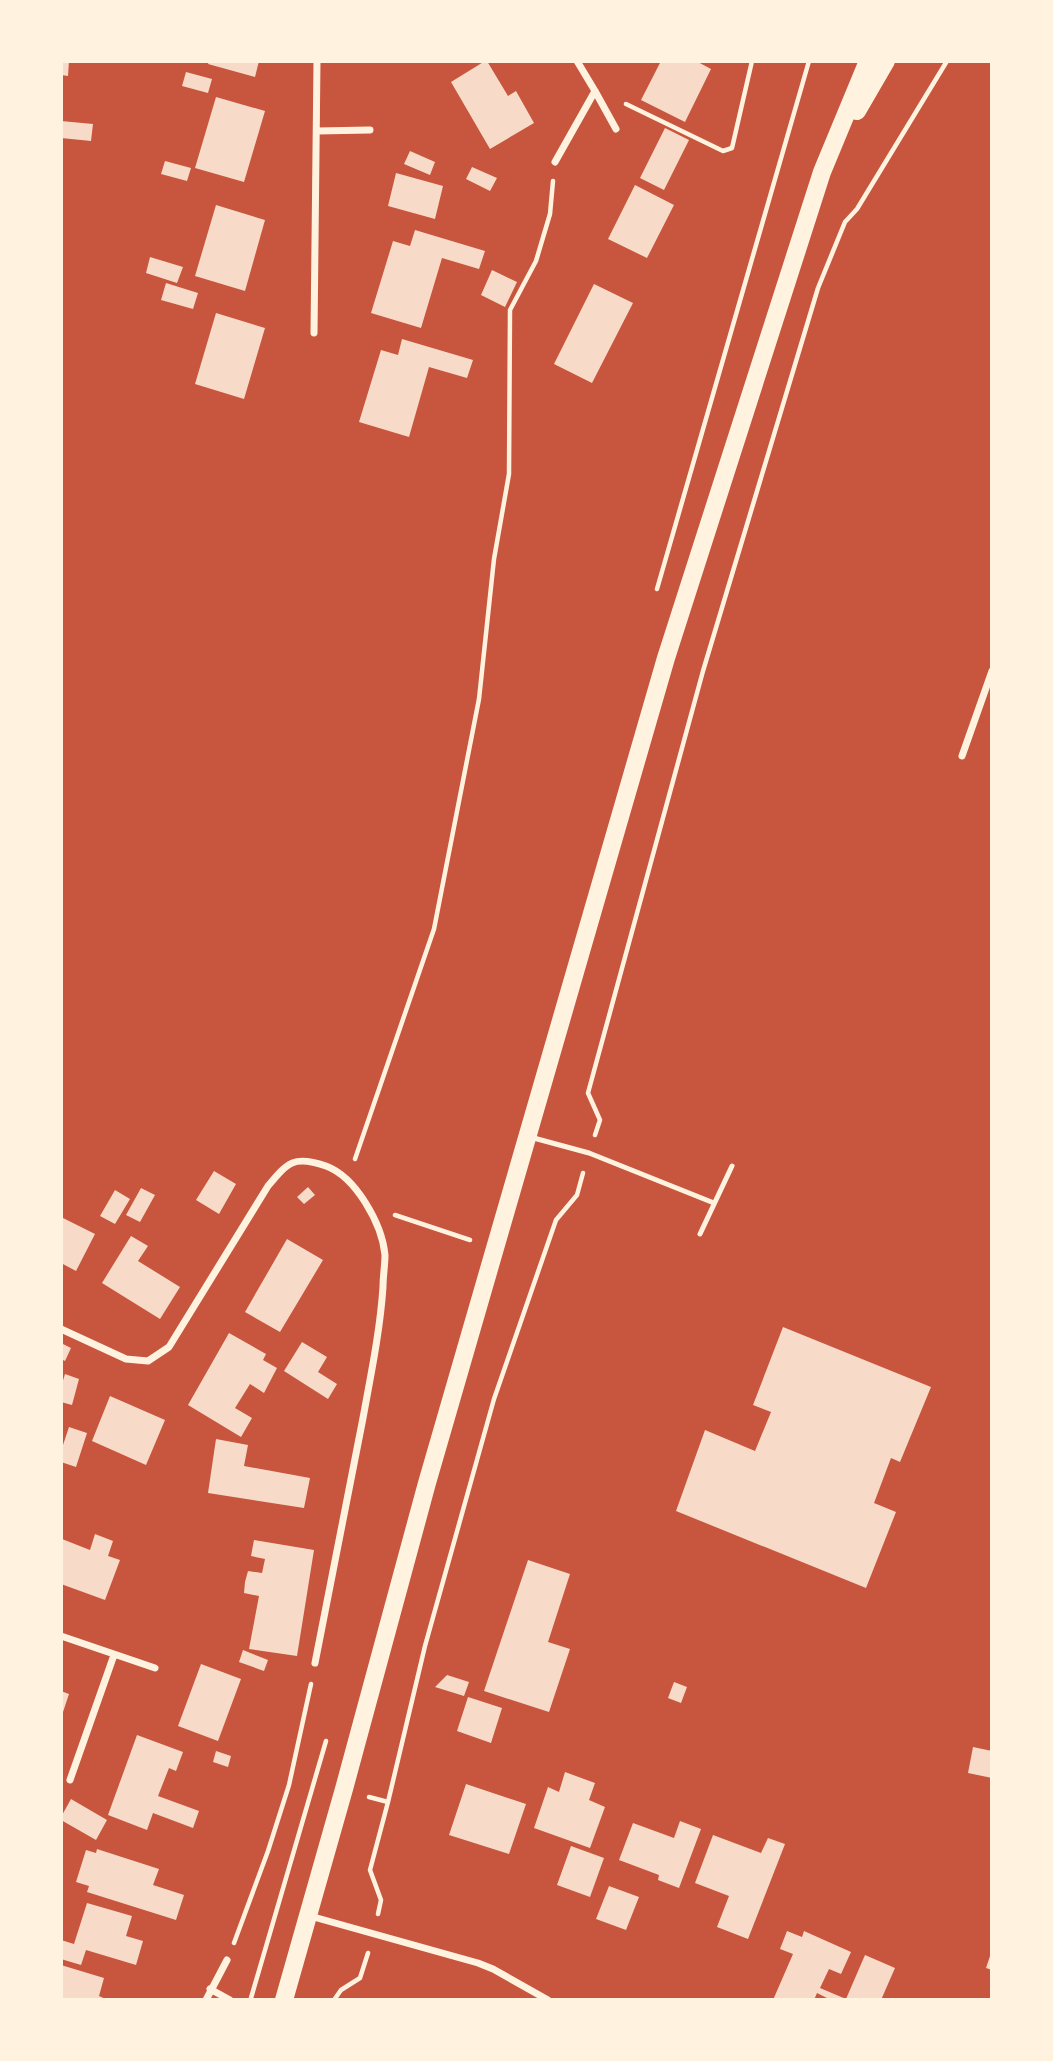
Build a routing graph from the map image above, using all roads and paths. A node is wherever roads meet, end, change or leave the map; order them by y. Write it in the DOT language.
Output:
graph roads {
  1 [pos="317,61"];
  2 [pos="577,61"];
  3 [pos="752,61"];
  4 [pos="868,61"];
  5 [pos="886,61"];
  6 [pos="947,61"];
  7 [pos="595,91"];
  8 [pos="616,128"];
  9 [pos="370,130"];
  10 [pos="317,131"];
  11 [pos="555,162"];
  12 [pos="822,172"];
  13 [pos="314,333"];
  14 [pos="992,671"];
  15 [pos="962,756"];
  16 [pos="527,1136"];
  17 [pos="589,1153"];
  18 [pos="732,1166"];
  19 [pos="348,1180"];
  20 [pos="714,1203"];
  21 [pos="368,1206"];
  22 [pos="700,1234"];
  23 [pos="470,1240"];
  24 [pos="61,1329"];
  25 [pos="61,1636"];
  26 [pos="114,1655"];
  27 [pos="315,1663"];
  28 [pos="155,1668"];
  29 [pos="70,1780"];
  30 [pos="309,1916"];
  31 [pos="374,1933"];
  32 [pos="227,1960"];
  33 [pos="210,1989"];
  34 [pos="206,2000"];
  35 [pos="230,2000"];
  36 [pos="284,2000"];
  37 [pos="334,2000"];
  38 [pos="548,2000"];
  1 -- 10 [label="street"];
  2 -- 7 [label="street"];
  3 -- 7 [label="path"];
  4 -- 12 [label="main road"];
  5 -- 12 [label="main road"];
  6 -- 17 [label="path"];
  7 -- 8 [label="street"];
  7 -- 11 [label="street"];
  9 -- 10 [label="street"];
  10 -- 13 [label="street"];
  11 -- 19 [label="path"];
  12 -- 16 [label="main road"];
  14 -- 15 [label="street"];
  16 -- 17 [label="lane"];
  16 -- 30 [label="main road"];
  17 -- 20 [label="lane"];
  17 -- 31 [label="path"];
  18 -- 20 [label="lane"];
  19 -- 21 [label="street"];
  19 -- 24 [label="street"];
  20 -- 22 [label="lane"];
  21 -- 23 [label="path"];
  21 -- 27 [label="street"];
  25 -- 26 [label="street"];
  26 -- 28 [label="street"];
  26 -- 29 [label="street"];
  27 -- 32 [label="path"];
  30 -- 31 [label="street"];
  30 -- 36 [label="main road"];
  31 -- 37 [label="path"];
  31 -- 38 [label="street"];
  32 -- 33 [label="street"];
  33 -- 34 [label="street"];
  33 -- 35 [label="street"];
}
